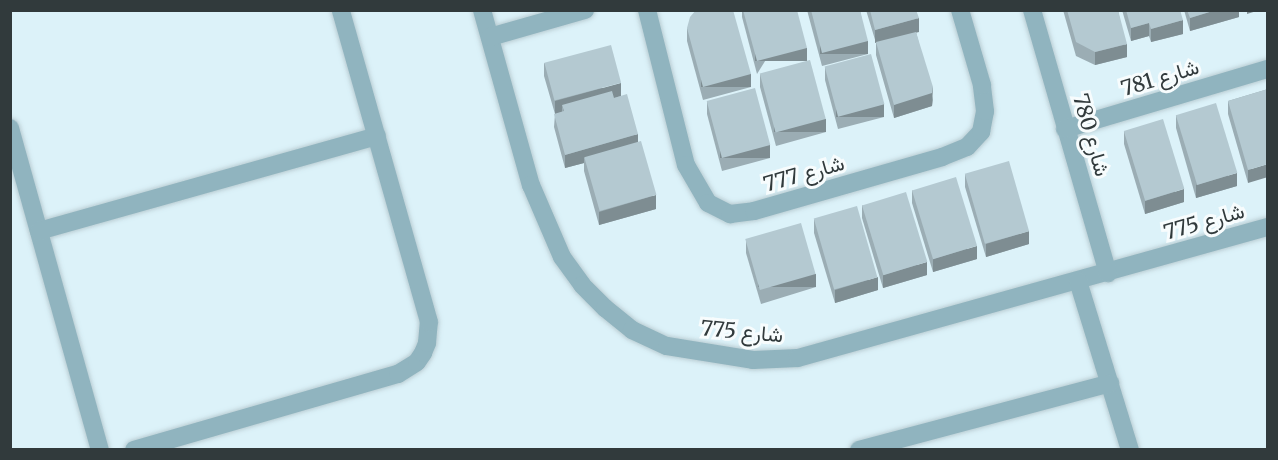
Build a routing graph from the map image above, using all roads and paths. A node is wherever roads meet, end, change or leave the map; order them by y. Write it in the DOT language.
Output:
graph roads {
  1 [pos="341,10"];
  2 [pos="482,10"];
  3 [pos="585,10"];
  4 [pos="647,10"];
  5 [pos="960,10"];
  6 [pos="1032,10"];
  7 [pos="490,37"];
  8 [pos="1268,69"];
  9 [pos="10,128"];
  10 [pos="1065,129"];
  11 [pos="377,136"];
  12 [pos="1268,227"];
  13 [pos="39,231"];
  14 [pos="1108,273"];
  15 [pos="1078,281"];
  16 [pos="1110,384"];
  17 [pos="99,450"];
  18 [pos="134,450"];
  19 [pos="860,450"];
  20 [pos="1130,450"];
  1 -- 11 [label="street"];
  2 -- 7 [label="street, شارع 775"];
  3 -- 7 [label="street"];
  4 -- 5 [label="street, شارع 777"];
  6 -- 10 [label="street, شارع 780"];
  7 -- 15 [label="street, شارع 775"];
  8 -- 10 [label="street, شارع 781"];
  9 -- 13 [label="street"];
  10 -- 14 [label="street, شارع 780"];
  11 -- 13 [label="street"];
  11 -- 18 [label="street"];
  12 -- 14 [label="street, شارع 775"];
  13 -- 17 [label="street"];
  14 -- 15 [label="street, شارع 775"];
  15 -- 16 [label="street"];
  16 -- 19 [label="street"];
  16 -- 20 [label="street"];
}
